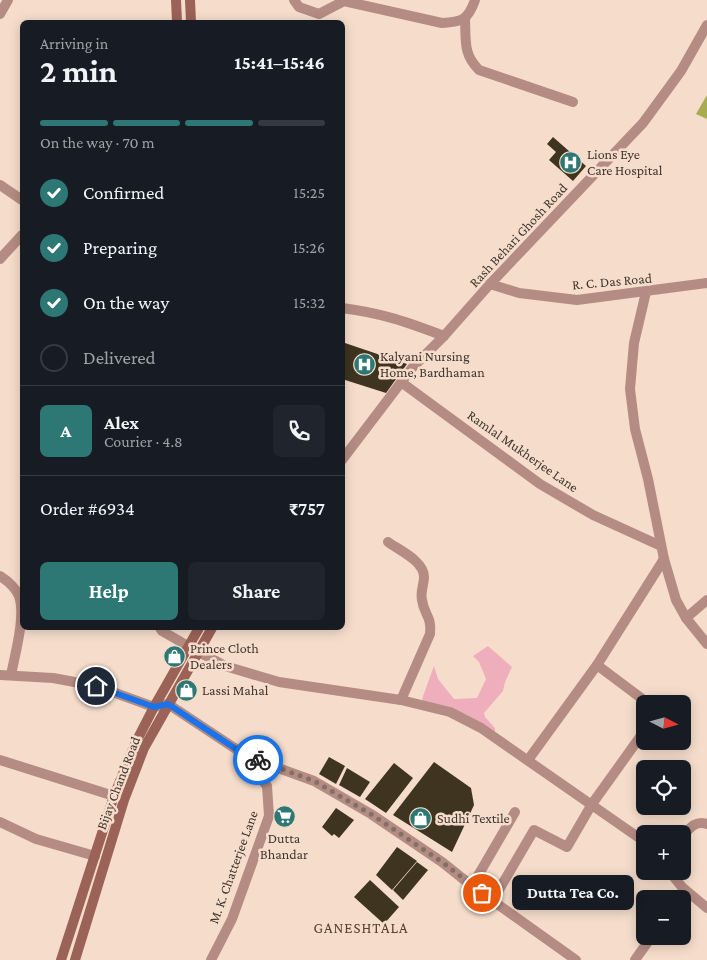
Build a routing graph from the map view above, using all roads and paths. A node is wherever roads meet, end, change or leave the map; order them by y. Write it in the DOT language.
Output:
graph roads {
  1 [pos="8,0"];
  2 [pos="176,0"];
  3 [pos="190,0"];
  4 [pos="294,0"];
  5 [pos="475,0"];
  6 [pos="0,14"];
  7 [pos="465,19"];
  8 [pos="177,20"];
  9 [pos="191,20"];
  10 [pos="707,25"];
  11 [pos="573,102"];
  12 [pos="0,185"];
  13 [pos="20,199"];
  14 [pos="20,237"];
  15 [pos="0,258"];
  16 [pos="707,283"];
  17 [pos="490,284"];
  18 [pos="646,292"];
  19 [pos="345,308"];
  20 [pos="444,336"];
  21 [pos="401,382"];
  22 [pos="345,456"];
  23 [pos="388,542"];
  24 [pos="662,546"];
  25 [pos="664,559"];
  26 [pos="0,576"];
  27 [pos="707,600"];
  28 [pos="20,606"];
  29 [pos="686,618"];
  30 [pos="20,621"];
  31 [pos="161,630"];
  32 [pos="198,630"];
  33 [pos="211,630"];
  34 [pos="707,644"];
  35 [pos="188,646"];
  36 [pos="199,652"];
  37 [pos="597,666"];
  38 [pos="0,675"];
  39 [pos="11,675"];
  40 [pos="637,695"];
  41 [pos="401,700"];
  42 [pos="168,704"];
  43 [pos="154,707"];
  44 [pos="636,743"];
  45 [pos="248,757"];
  46 [pos="0,760"];
  47 [pos="528,760"];
  48 [pos="114,796"];
  49 [pos="592,804"];
  50 [pos="514,812"];
  51 [pos="0,822"];
  52 [pos="707,824"];
  53 [pos="691,826"];
  54 [pos="636,836"];
  55 [pos="95,856"];
  56 [pos="676,880"];
  57 [pos="472,886"];
  58 [pos="493,900"];
  59 [pos="707,908"];
  60 [pos="645,945"];
  61 [pos="62,960"];
  62 [pos="75,960"];
  63 [pos="211,960"];
  64 [pos="576,960"];
  65 [pos="634,960"];
  1 -- 6 [label="street"];
  2 -- 8 [label="main road"];
  3 -- 9 [label="main road"];
  4 -- 7 [label="street"];
  5 -- 7 [label="street"];
  7 -- 11 [label="street"];
  10 -- 17 [label="street, Rash Behari Ghosh Road"];
  12 -- 13 [label="street"];
  14 -- 15 [label="street"];
  16 -- 18 [label="street, R. C. Das Road"];
  17 -- 18 [label="street, R. C. Das Road"];
  17 -- 20 [label="street, Rash Behari Ghosh Road"];
  18 -- 24 [label="street"];
  19 -- 20 [label="street"];
  20 -- 21 [label="street, Rash Behari Ghosh Road"];
  21 -- 22 [label="street, Rash Behari Ghosh Road"];
  21 -- 24 [label="street, Ramlal Mukherjee Lane"];
  23 -- 41 [label="street"];
  24 -- 25 [label="street"];
  25 -- 29 [label="street"];
  25 -- 37 [label="street"];
  26 -- 28 [label="street"];
  27 -- 29 [label="street"];
  29 -- 34 [label="street"];
  30 -- 39 [label="street"];
  31 -- 35 [label="street"];
  32 -- 35 [label="main road, Bijay Chand Road"];
  33 -- 36 [label="main road, Bijay Chand Road"];
  35 -- 43 [label="main road, Bijay Chand Road"];
  36 -- 41 [label="street"];
  36 -- 42 [label="main road, Bijay Chand Road"];
  37 -- 40 [label="street"];
  37 -- 47 [label="street"];
  38 -- 39 [label="street"];
  39 -- 43 [label="street"];
  41 -- 47 [label="street"];
  42 -- 43 [label="street"];
  42 -- 45 [label="street"];
  42 -- 62 [label="main road, Bijay Chand Road"];
  43 -- 48 [label="main road, Bijay Chand Road"];
  44 -- 49 [label="street"];
  45 -- 57 [label="street"];
  45 -- 63 [label="street, M. K. Chatterjee Lane"];
  46 -- 48 [label="street"];
  47 -- 49 [label="street"];
  48 -- 55 [label="main road, Bijay Chand Road"];
  49 -- 54 [label="street"];
  49 -- 58 [label="street"];
  50 -- 57 [label="street"];
  51 -- 55 [label="street"];
  52 -- 53 [label="street"];
  55 -- 61 [label="main road, Bijay Chand Road"];
  56 -- 59 [label="street"];
  57 -- 58 [label="street"];
  58 -- 64 [label="street"];
  60 -- 65 [label="street"];
}
